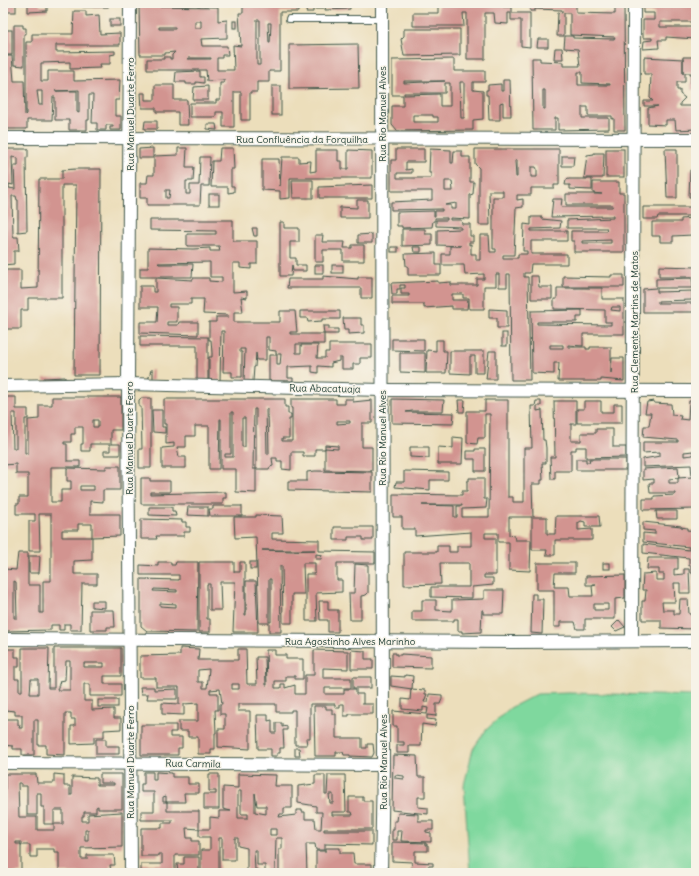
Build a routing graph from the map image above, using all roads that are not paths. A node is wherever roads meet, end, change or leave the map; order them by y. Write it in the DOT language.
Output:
graph roads {
  1 [pos="130,3"];
  2 [pos="382,3"];
  3 [pos="634,3"];
  4 [pos="289,19"];
  5 [pos="382,19"];
  6 [pos="3,138"];
  7 [pos="130,138"];
  8 [pos="383,139"];
  9 [pos="696,139"];
  10 [pos="634,140"];
  11 [pos="128,384"];
  12 [pos="3,386"];
  13 [pos="382,390"];
  14 [pos="634,391"];
  15 [pos="696,391"];
  16 [pos="3,640"];
  17 [pos="130,640"];
  18 [pos="382,641"];
  19 [pos="632,641"];
  20 [pos="696,641"];
  21 [pos="3,763"];
  22 [pos="131,763"];
  23 [pos="384,765"];
  24 [pos="130,873"];
  25 [pos="381,873"];
  1 -- 7 [label="street, Rua Manuel Duarte Ferro"];
  2 -- 5 [label="street, Rua Rio Manuel Alves"];
  3 -- 10 [label="street, Rua Clemente Martins de Matos"];
  4 -- 5 [label="lane"];
  5 -- 8 [label="street, Rua Rio Manuel Alves"];
  6 -- 7 [label="street, Rua Confluência da Forquilha"];
  7 -- 8 [label="street, Rua Confluência da Forquilha"];
  7 -- 11 [label="street, Rua Manuel Duarte Ferro"];
  8 -- 10 [label="street, Rua Confluência da Forquilha"];
  8 -- 13 [label="street, Rua Rio Manuel Alves"];
  9 -- 10 [label="street, Rua Confluência da Forquilha"];
  10 -- 14 [label="street, Rua Clemente Martins de Matos"];
  11 -- 12 [label="street, Rua Abacatuaja"];
  11 -- 13 [label="street, Rua Abacatuaja"];
  11 -- 17 [label="street, Rua Manuel Duarte Ferro"];
  13 -- 14 [label="street, Rua Abacatuaja"];
  13 -- 18 [label="street, Rua Rio Manuel Alves"];
  14 -- 15 [label="street, Rua Abacatuaja"];
  14 -- 19 [label="street, Rua Clemente Martins de Matos"];
  16 -- 17 [label="street, Rua Agostinho Alves Marinho"];
  17 -- 18 [label="street, Rua Agostinho Alves Marinho"];
  17 -- 22 [label="street, Rua Manuel Duarte Ferro"];
  18 -- 19 [label="street, Rua Agostinho Alves Marinho"];
  18 -- 23 [label="street, Rua Rio Manuel Alves"];
  19 -- 20 [label="street, Rua Agostinho Alves Marinho"];
  21 -- 22 [label="street, Rua Carmila"];
  22 -- 23 [label="street, Rua Carmila"];
  22 -- 24 [label="street, Rua Manuel Duarte Ferro"];
  23 -- 25 [label="street, Rua Rio Manuel Alves"];
}
